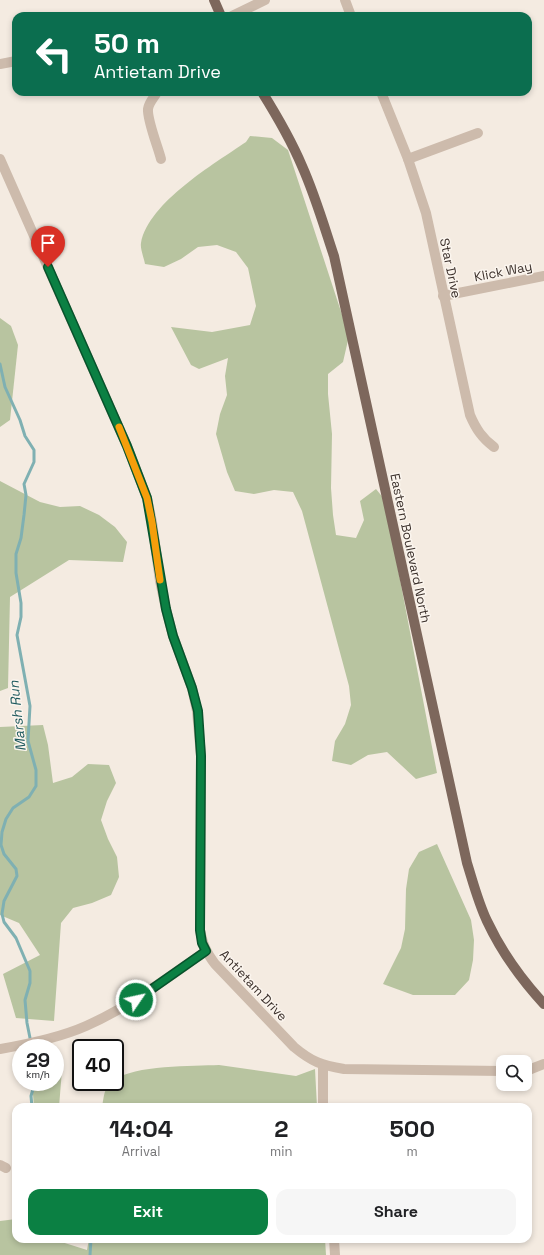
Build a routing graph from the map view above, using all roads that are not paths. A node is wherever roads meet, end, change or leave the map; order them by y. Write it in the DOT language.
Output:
graph roads {
  1 [pos="214,0"];
  2 [pos="265,0"];
  3 [pos="345,0"];
  4 [pos="219,12"];
  5 [pos="240,12"];
  6 [pos="350,12"];
  7 [pos="12,62"];
  8 [pos="0,64"];
  9 [pos="154,96"];
  10 [pos="265,96"];
  11 [pos="384,96"];
  12 [pos="478,133"];
  13 [pos="161,158"];
  14 [pos="0,159"];
  15 [pos="408,159"];
  16 [pos="544,276"];
  17 [pos="443,296"];
  18 [pos="494,447"];
  19 [pos="206,951"];
  20 [pos="544,1004"];
  21 [pos="0,1049"];
  22 [pos="544,1064"];
  23 [pos="324,1066"];
  24 [pos="532,1069"];
  25 [pos="496,1071"];
  26 [pos="323,1103"];
  27 [pos="334,1243"];
  28 [pos="335,1255"];
  1 -- 4 [label="main road"];
  2 -- 5 [label="street"];
  3 -- 6 [label="street"];
  7 -- 8 [label="street"];
  9 -- 13 [label="street"];
  10 -- 20 [label="main road, Eastern Boulevard North"];
  11 -- 15 [label="street, Star Drive"];
  12 -- 15 [label="street"];
  14 -- 19 [label="street, Antietam Drive"];
  15 -- 17 [label="street, Star Drive"];
  16 -- 17 [label="street, Klick Way"];
  17 -- 18 [label="street, Star Drive"];
  19 -- 21 [label="street"];
  19 -- 23 [label="street, Antietam Drive"];
  22 -- 24 [label="street"];
  23 -- 25 [label="street, Antietam Drive"];
  23 -- 26 [label="street"];
  27 -- 28 [label="street"];
}
